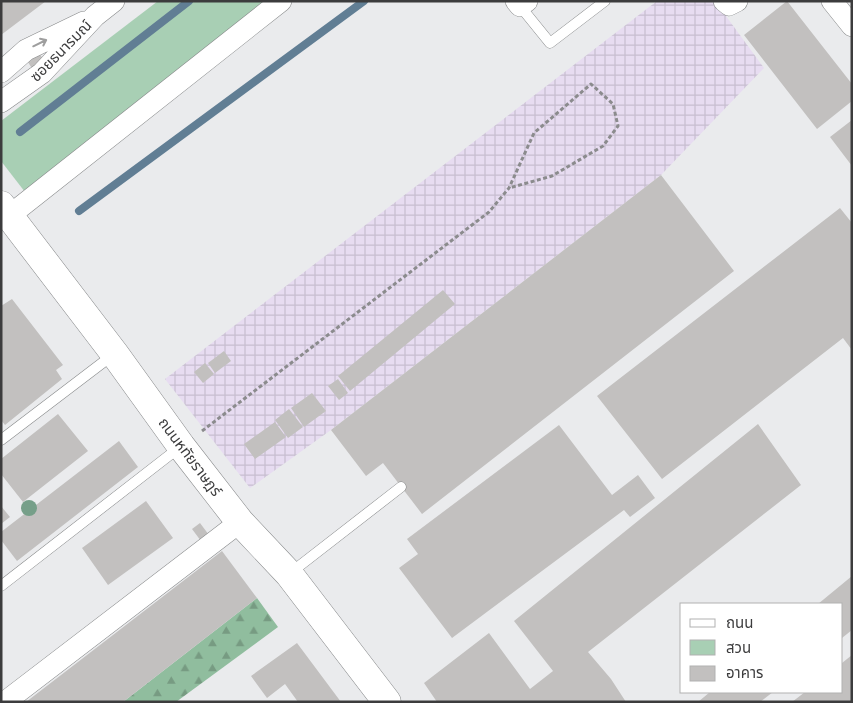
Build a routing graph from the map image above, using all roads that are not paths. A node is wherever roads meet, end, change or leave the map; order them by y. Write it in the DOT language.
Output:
graph roads {
  1 [pos="281,1"];
  2 [pos="605,1"];
  3 [pos="724,1"];
  4 [pos="738,1"];
  5 [pos="832,1"];
  6 [pos="521,3"];
  7 [pos="103,7"];
  8 [pos="852,26"];
  9 [pos="1,72"];
  10 [pos="1,102"];
  11 [pos="5,211"];
  12 [pos="114,354"];
  13 [pos="1,440"];
  14 [pos="181,446"];
  15 [pos="401,487"];
  16 [pos="240,522"];
  17 [pos="289,574"];
  18 [pos="1,586"];
  19 [pos="382,700"];
  20 [pos="5,702"];
  1 -- 11 [label="street"];
  2 -- 6 [label="lane"];
  3 -- 4 [label="street"];
  5 -- 8 [label="street"];
  9 -- 7 [label="street, ซอยธนารมณ์, one-way"];
  7 -- 10 [label="street, ซอยธนารมณ์"];
  11 -- 12 [label="main road, ถนนหทัยราษฎร์"];
  12 -- 13 [label="lane"];
  12 -- 14 [label="main road, ถนนหทัยราษฎร์"];
  14 -- 16 [label="main road, ถนนหทัยราษฎร์"];
  14 -- 18 [label="lane"];
  15 -- 17 [label="lane"];
  16 -- 17 [label="main road, ถนนหทัยราษฎร์"];
  16 -- 20 [label="street"];
  17 -- 19 [label="main road, ถนนหทัยราษฎร์"];
}
